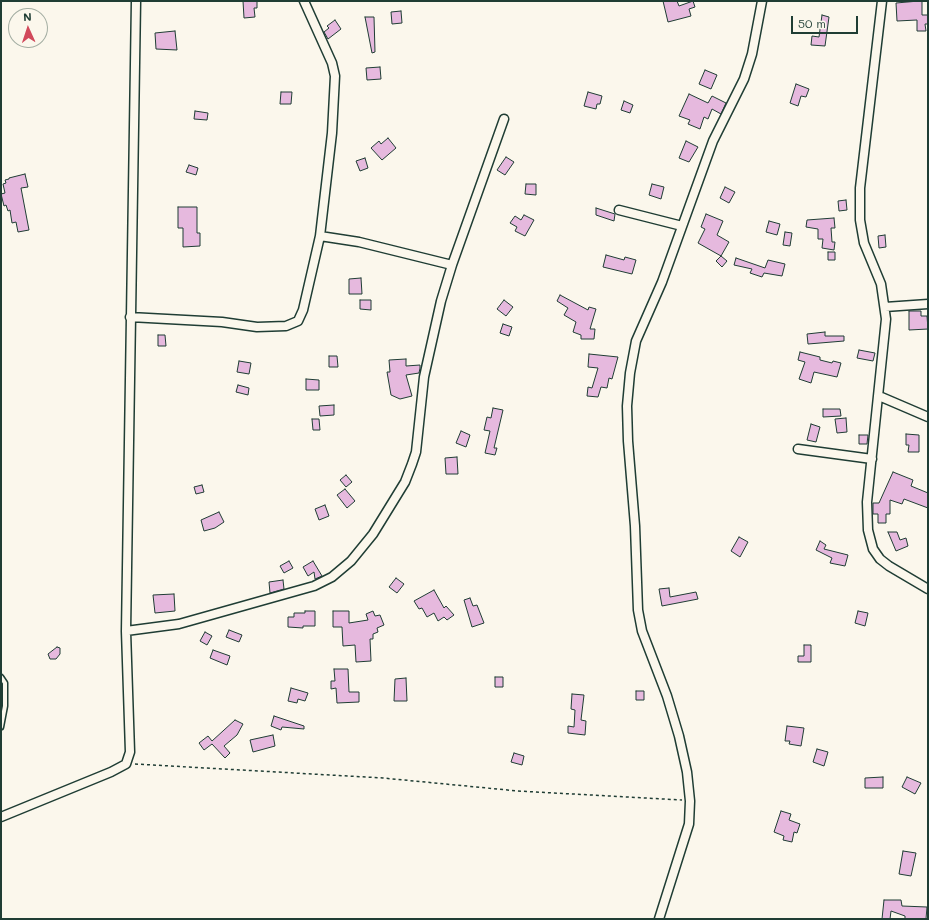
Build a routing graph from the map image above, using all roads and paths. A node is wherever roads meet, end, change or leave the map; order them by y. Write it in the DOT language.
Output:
graph roads {
  1 [pos="136,1"];
  2 [pos="304,1"];
  3 [pos="762,1"];
  4 [pos="882,1"];
  5 [pos="504,119"];
  6 [pos="619,210"];
  7 [pos="682,226"];
  8 [pos="320,236"];
  9 [pos="452,264"];
  10 [pos="928,304"];
  11 [pos="885,307"];
  12 [pos="130,317"];
  13 [pos="879,396"];
  14 [pos="928,417"];
  15 [pos="798,449"];
  16 [pos="872,459"];
  17 [pos="928,589"];
  18 [pos="126,631"];
  19 [pos="1,677"];
  20 [pos="1,727"];
  21 [pos="126,764"];
  22 [pos="690,801"];
  23 [pos="1,817"];
  24 [pos="659,919"];
  1 -- 12 [label="street"];
  2 -- 8 [label="street"];
  3 -- 7 [label="street"];
  4 -- 11 [label="street"];
  5 -- 9 [label="street"];
  6 -- 7 [label="street"];
  7 -- 22 [label="street"];
  8 -- 9 [label="street"];
  8 -- 12 [label="street"];
  9 -- 18 [label="street"];
  10 -- 11 [label="street"];
  11 -- 13 [label="street"];
  12 -- 18 [label="street"];
  13 -- 14 [label="street"];
  13 -- 16 [label="street"];
  15 -- 16 [label="street"];
  16 -- 17 [label="street"];
  18 -- 21 [label="street"];
  19 -- 20 [label="lane"];
  21 -- 22 [label="path"];
  21 -- 23 [label="street"];
  22 -- 24 [label="street"];
}
